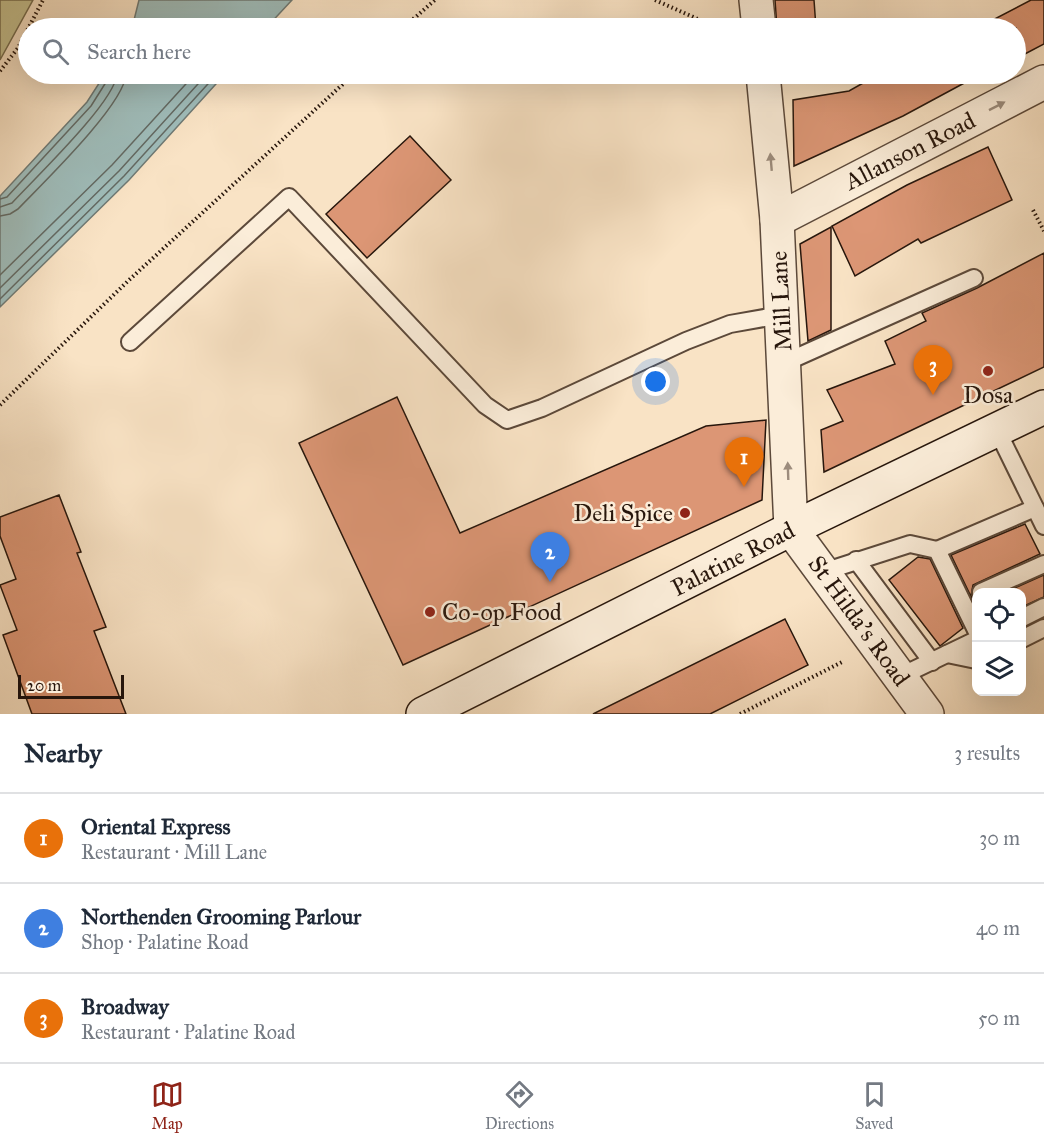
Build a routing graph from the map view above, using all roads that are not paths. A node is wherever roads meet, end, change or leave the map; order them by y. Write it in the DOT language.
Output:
graph roads {
  1 [pos="756,0"];
  2 [pos="758,18"];
  3 [pos="1044,82"];
  4 [pos="764,84"];
  5 [pos="777,220"];
  6 [pos="974,278"];
  7 [pos="782,315"];
  8 [pos="130,342"];
  9 [pos="783,363"];
  10 [pos="1044,407"];
  11 [pos="997,430"];
  12 [pos="1035,508"];
  13 [pos="1044,526"];
  14 [pos="791,529"];
  15 [pos="937,550"];
  16 [pos="856,560"];
  17 [pos="1044,564"];
  18 [pos="823,572"];
  19 [pos="991,588"];
  20 [pos="972,595"];
  21 [pos="1044,607"];
  22 [pos="1026,616"];
  23 [pos="1044,628"];
  24 [pos="1026,637"];
  25 [pos="972,642"];
  26 [pos="939,658"];
  27 [pos="972,660"];
  28 [pos="901,676"];
  29 [pos="423,714"];
  30 [pos="927,714"];
  1 -- 2 [label="street"];
  5 -- 3 [label="street, Allanson Road, one-way"];
  5 -- 4 [label="street, Mill Lane, one-way"];
  5 -- 7 [label="street, Mill Lane"];
  6 -- 9 [label="lane"];
  7 -- 8 [label="lane"];
  7 -- 9 [label="street, Mill Lane"];
  14 -- 9 [label="street, Mill Lane, one-way"];
  10 -- 11 [label="street, Palatine Road"];
  11 -- 12 [label="lane"];
  11 -- 14 [label="street, Palatine Road"];
  12 -- 13 [label="lane"];
  12 -- 15 [label="lane"];
  14 -- 18 [label="street, St Hilda's Road"];
  14 -- 29 [label="street, Palatine Road"];
  15 -- 16 [label="lane"];
  15 -- 20 [label="lane"];
  16 -- 18 [label="lane"];
  16 -- 26 [label="lane"];
  17 -- 19 [label="lane"];
  18 -- 28 [label="street, St Hilda's Road"];
  21 -- 22 [label="lane"];
  23 -- 24 [label="lane"];
  25 -- 26 [label="lane"];
  26 -- 27 [label="lane"];
  26 -- 28 [label="lane"];
  28 -- 30 [label="street, St Hilda's Road"];
}
